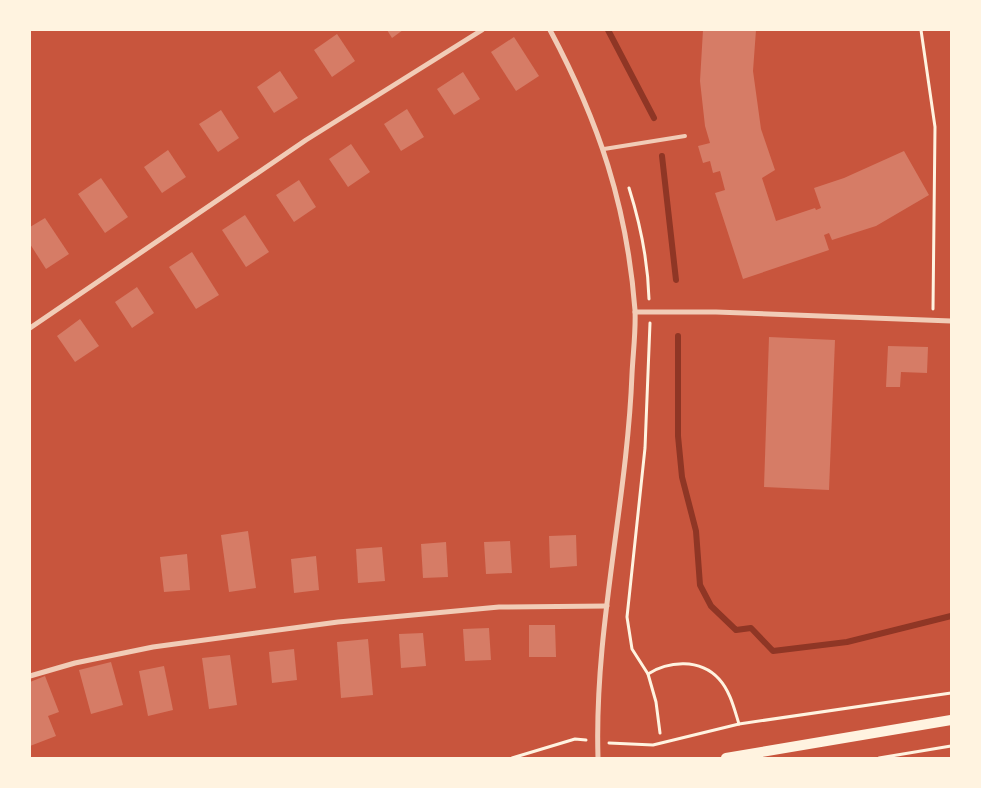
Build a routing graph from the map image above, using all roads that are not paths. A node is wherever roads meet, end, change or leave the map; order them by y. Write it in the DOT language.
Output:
graph roads {
  1 [pos="482,30"];
  2 [pos="550,30"];
  3 [pos="685,136"];
  4 [pos="604,149"];
  5 [pos="635,312"];
  6 [pos="951,321"];
  7 [pos="30,328"];
  8 [pos="607,606"];
  9 [pos="30,676"];
  10 [pos="951,720"];
  11 [pos="598,758"];
  12 [pos="726,758"];
  1 -- 7 [label="street"];
  2 -- 4 [label="street"];
  3 -- 4 [label="lane"];
  4 -- 5 [label="street"];
  5 -- 6 [label="street"];
  5 -- 8 [label="street"];
  8 -- 9 [label="street"];
  8 -- 11 [label="street"];
  10 -- 12 [label="main road"];
}
